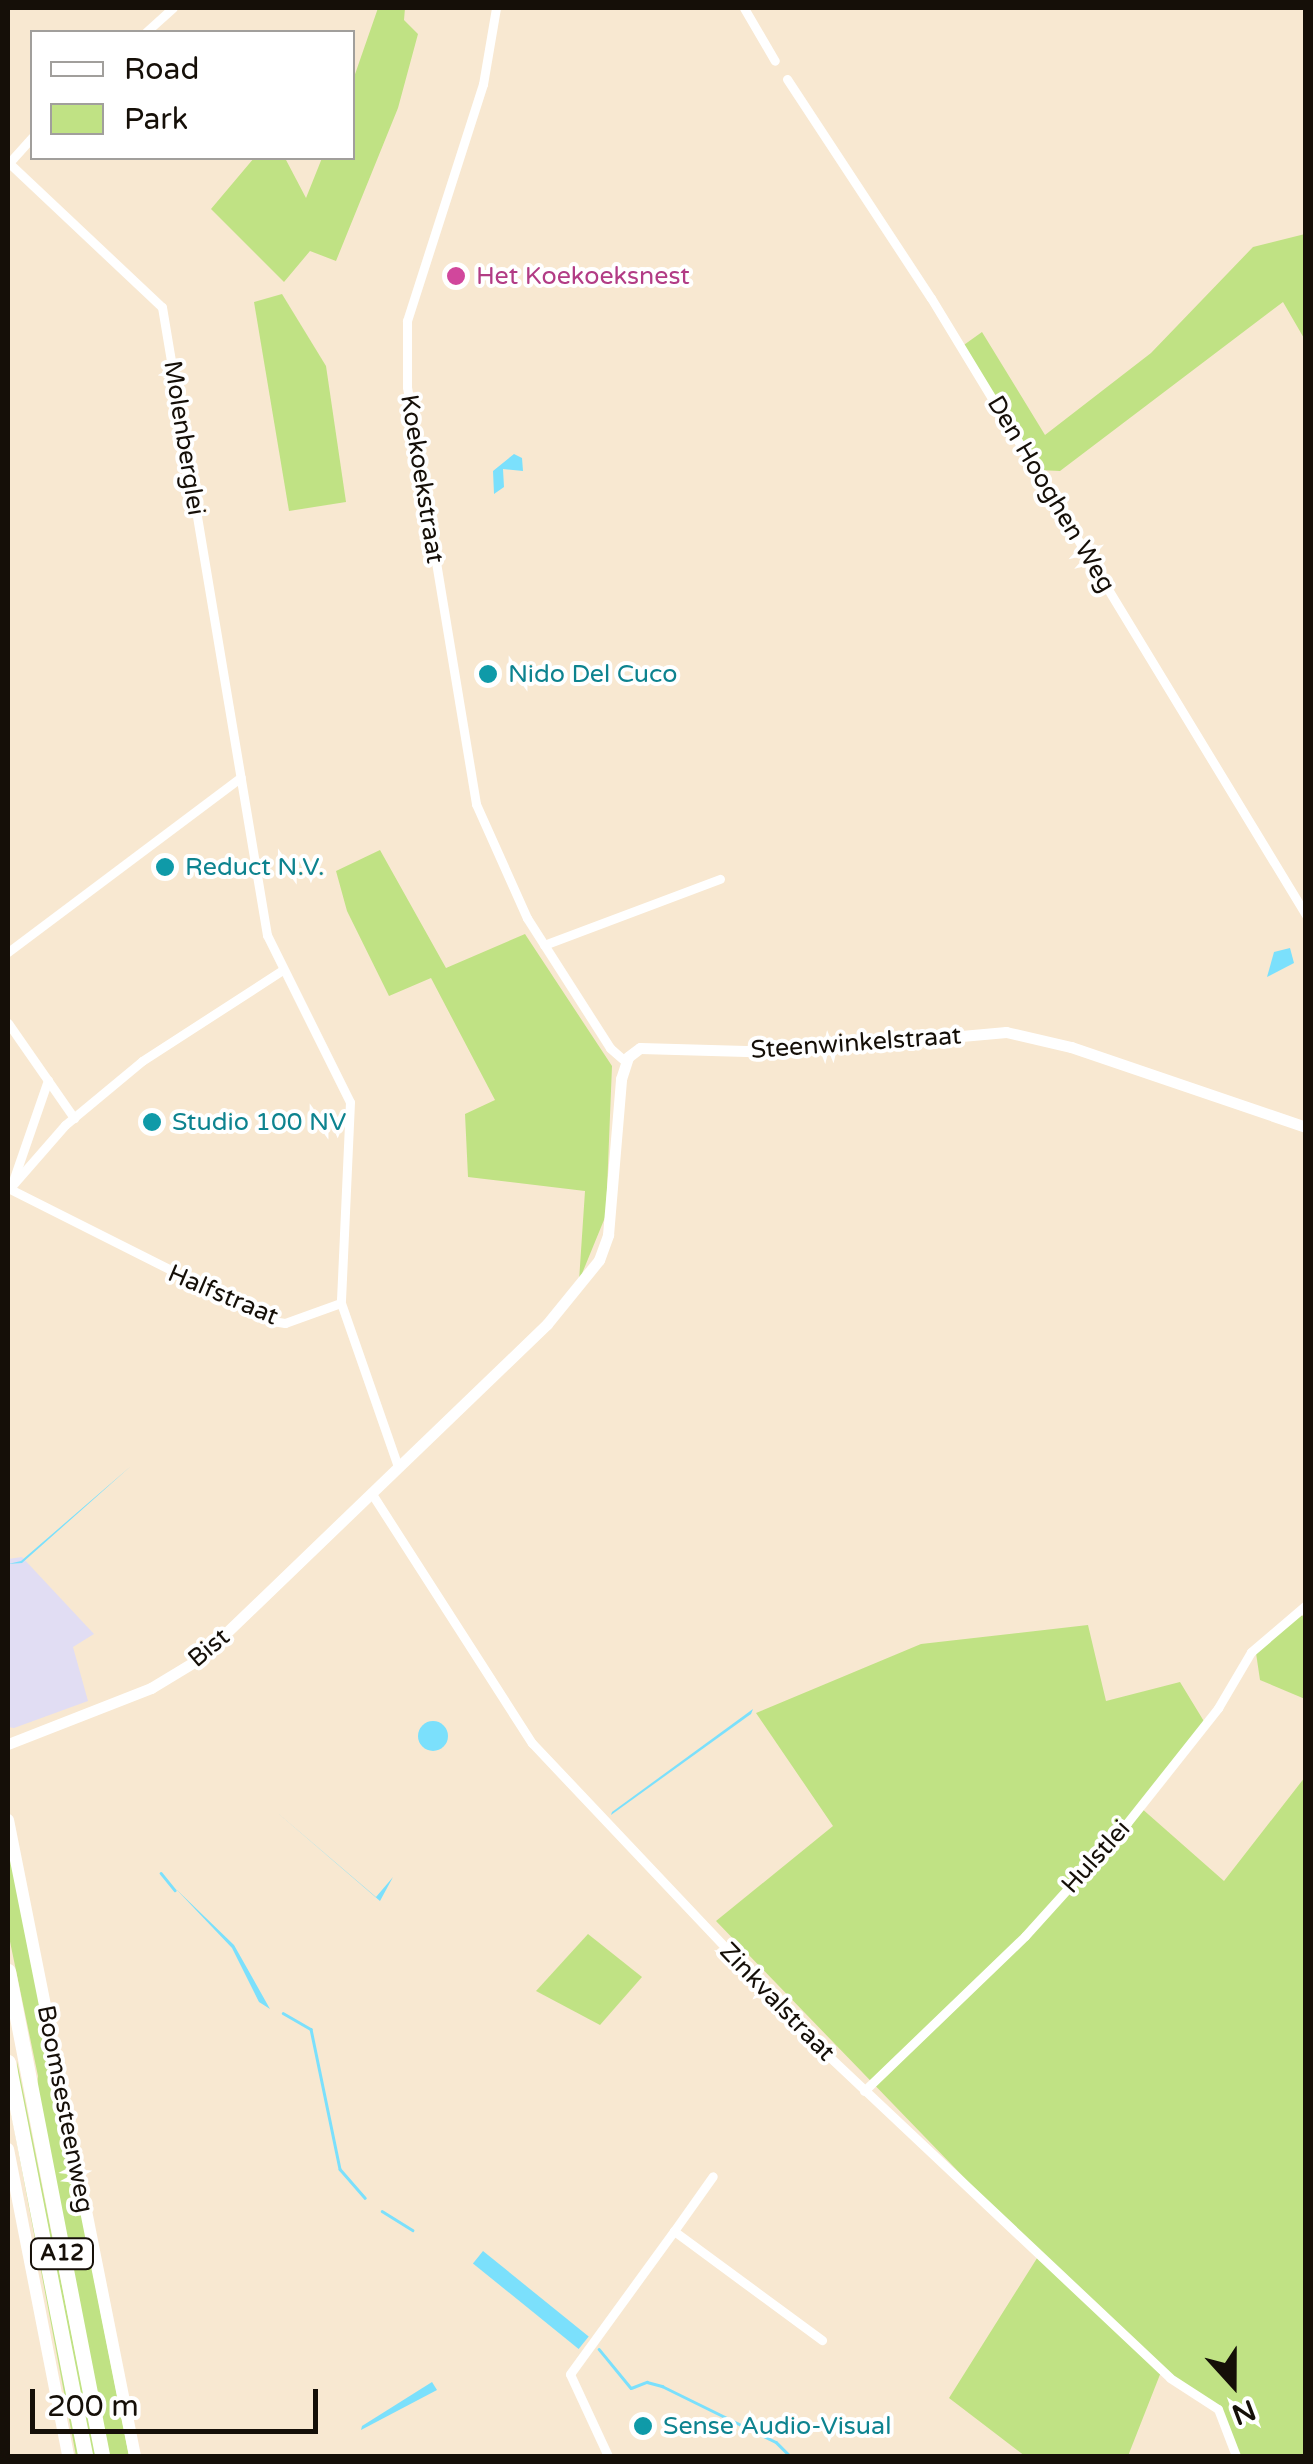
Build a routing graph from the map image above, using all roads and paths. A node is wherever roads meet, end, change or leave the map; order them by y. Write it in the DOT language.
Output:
graph roads {
  1 [pos="173,8"];
  2 [pos="496,8"];
  3 [pos="744,8"];
  4 [pos="148,30"];
  5 [pos="774,60"];
  6 [pos="787,79"];
  7 [pos="30,139"];
  8 [pos="8,163"];
  9 [pos="241,777"];
  10 [pos="720,879"];
  11 [pos="1306,914"];
  12 [pos="544,945"];
  13 [pos="8,952"];
  14 [pos="281,972"];
  15 [pos="8,1023"];
  16 [pos="626,1062"];
  17 [pos="48,1080"];
  18 [pos="74,1118"];
  19 [pos="1306,1127"];
  20 [pos="9,1188"];
  21 [pos="341,1303"];
  22 [pos="398,1466"];
  23 [pos="372,1494"];
  24 [pos="1306,1605"];
  25 [pos="8,1744"];
  26 [pos="8,1820"];
  27 [pos="8,1971"];
  28 [pos="8,2062"];
  29 [pos="864,2090"];
  30 [pos="8,2148"];
  31 [pos="713,2176"];
  32 [pos="674,2231"];
  33 [pos="822,2340"];
  34 [pos="68,2456"];
  35 [pos="85,2456"];
  36 [pos="102,2456"];
  37 [pos="134,2456"];
  38 [pos="608,2456"];
  39 [pos="1236,2456"];
  1 -- 4 [label="street"];
  2 -- 12 [label="street, Koekoekstraat"];
  3 -- 5 [label="street"];
  6 -- 11 [label="street, Den Hooghen Weg"];
  7 -- 8 [label="street"];
  8 -- 9 [label="street, Molenberglei"];
  9 -- 13 [label="street"];
  9 -- 14 [label="street, Molenberglei"];
  10 -- 12 [label="street"];
  12 -- 16 [label="street, Koekoekstraat"];
  14 -- 18 [label="street"];
  14 -- 21 [label="street, Molenberglei"];
  15 -- 17 [label="street"];
  16 -- 19 [label="street, Steenwinkelstraat"];
  16 -- 22 [label="street"];
  17 -- 18 [label="street"];
  17 -- 20 [label="street"];
  18 -- 20 [label="street"];
  20 -- 21 [label="street, Halfstraat"];
  21 -- 22 [label="street"];
  22 -- 23 [label="street"];
  23 -- 25 [label="street, Bist"];
  23 -- 29 [label="street, Zinkvalstraat"];
  24 -- 29 [label="street, Hulstlei"];
  26 -- 37 [label="main road, Boomsesteenweg"];
  27 -- 36 [label="highway, A12"];
  28 -- 35 [label="highway, A12"];
  29 -- 39 [label="street, Zinkvalstraat"];
  30 -- 34 [label="main road"];
  31 -- 32 [label="street"];
  32 -- 33 [label="street"];
  32 -- 38 [label="street"];
}
